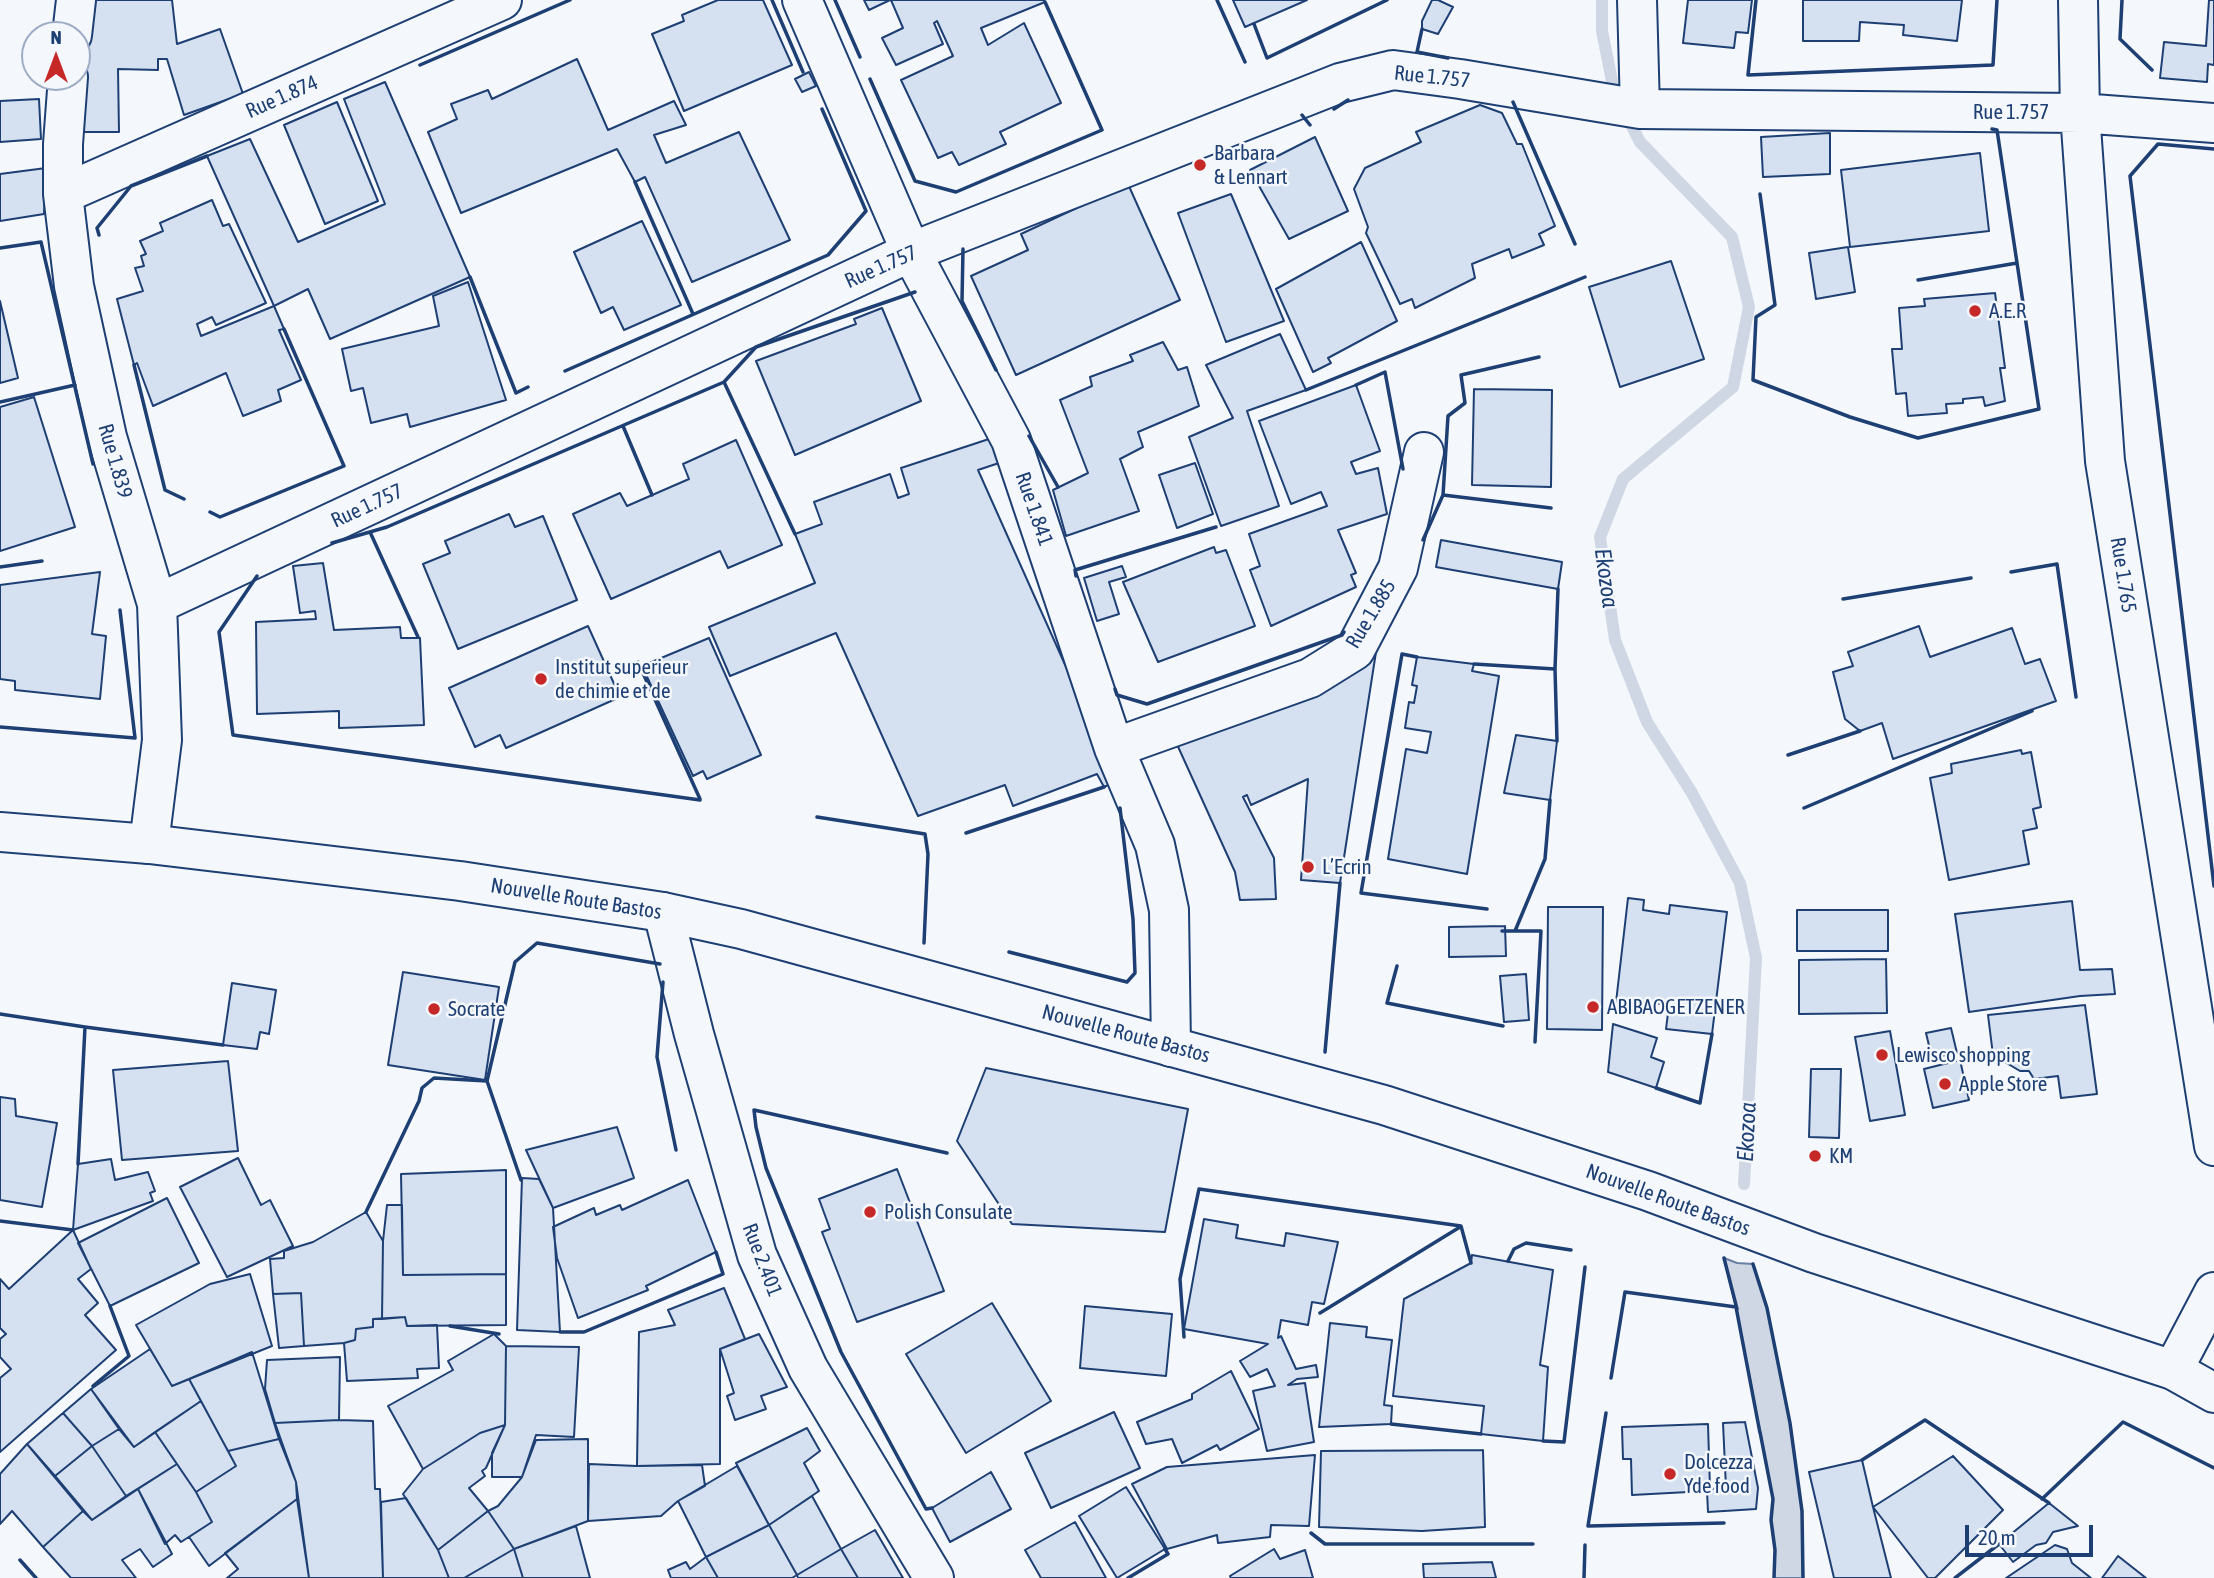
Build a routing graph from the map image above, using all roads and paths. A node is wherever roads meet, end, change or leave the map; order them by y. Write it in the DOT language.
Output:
graph roads {
  1 [pos="76,0"];
  2 [pos="502,0"];
  3 [pos="802,0"];
  4 [pos="1637,0"];
  5 [pos="2078,0"];
  6 [pos="74,21"];
  7 [pos="67,91"];
  8 [pos="1640,109"];
  9 [pos="2080,113"];
  10 [pos="2214,123"];
  11 [pos="63,194"];
  12 [pos="911,252"];
  13 [pos="1424,452"];
  14 [pos="157,604"];
  15 [pos="1114,748"];
  16 [pos="0,832"];
  17 [pos="149,844"];
  18 [pos="663,912"];
  19 [pos="1171,1047"];
  20 [pos="2214,1146"];
  21 [pos="2214,1292"];
  22 [pos="2173,1370"];
  23 [pos="2214,1393"];
  24 [pos="934,1578"];
  1 -- 6 [label="street"];
  2 -- 11 [label="street, Rue 1.874"];
  3 -- 12 [label="street, Rue 1.841"];
  4 -- 8 [label="street"];
  5 -- 9 [label="street, Rue 1.765"];
  7 -- 11 [label="street, Rue 1.839"];
  8 -- 9 [label="street, Rue 1.757"];
  8 -- 12 [label="street, Rue 1.757"];
  9 -- 10 [label="street, Rue 1.757"];
  9 -- 20 [label="street, Rue 1.765"];
  11 -- 14 [label="street, Rue 1.839"];
  12 -- 14 [label="street, Rue 1.757"];
  12 -- 15 [label="street, Rue 1.841"];
  13 -- 15 [label="street, Rue 1.885"];
  14 -- 17 [label="street, Rue 1.839"];
  15 -- 19 [label="street, Rue 1.841"];
  16 -- 17 [label="street, Nouvelle Route Bastos"];
  17 -- 18 [label="street, Nouvelle Route Bastos"];
  18 -- 19 [label="street, Nouvelle Route Bastos"];
  18 -- 24 [label="street, Rue 2.401"];
  19 -- 22 [label="street, Nouvelle Route Bastos"];
  21 -- 22 [label="street"];
  22 -- 23 [label="street, Nouvelle Route Bastos"];
}
